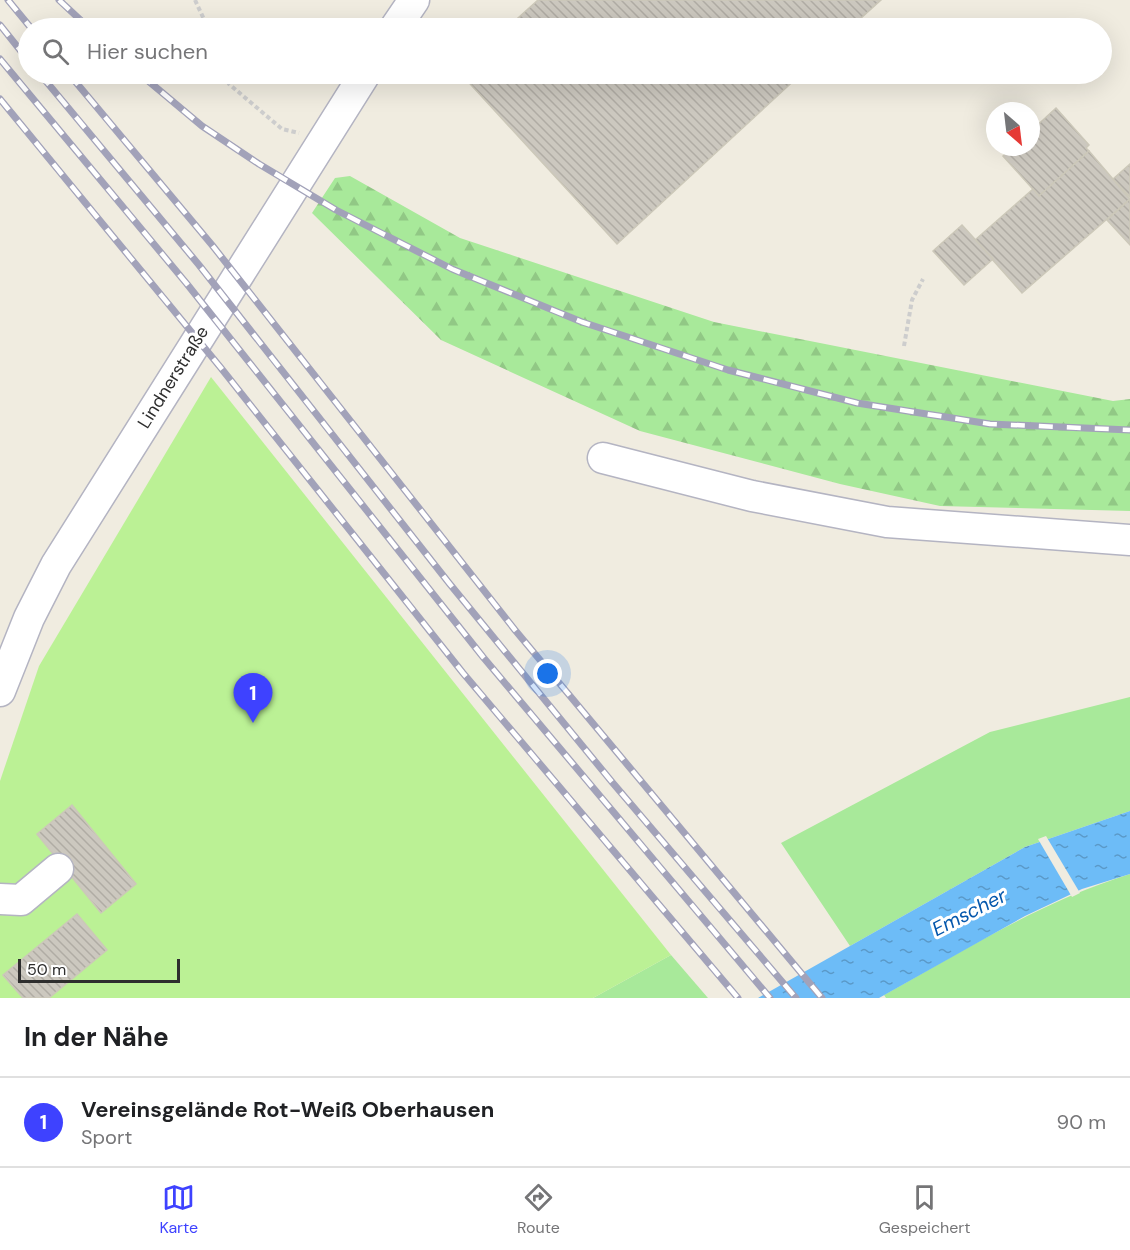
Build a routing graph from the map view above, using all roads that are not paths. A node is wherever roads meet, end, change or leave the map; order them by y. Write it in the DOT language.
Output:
graph roads {
  1 [pos="414,0"];
  2 [pos="401,18"];
  3 [pos="359,84"];
  4 [pos="603,459"];
  5 [pos="1130,540"];
  6 [pos="0,692"];
  7 [pos="58,869"];
  8 [pos="0,899"];
  1 -- 2 [label="street"];
  3 -- 6 [label="street, Lindnerstraße"];
  4 -- 5 [label="street"];
  7 -- 8 [label="street"];
}
